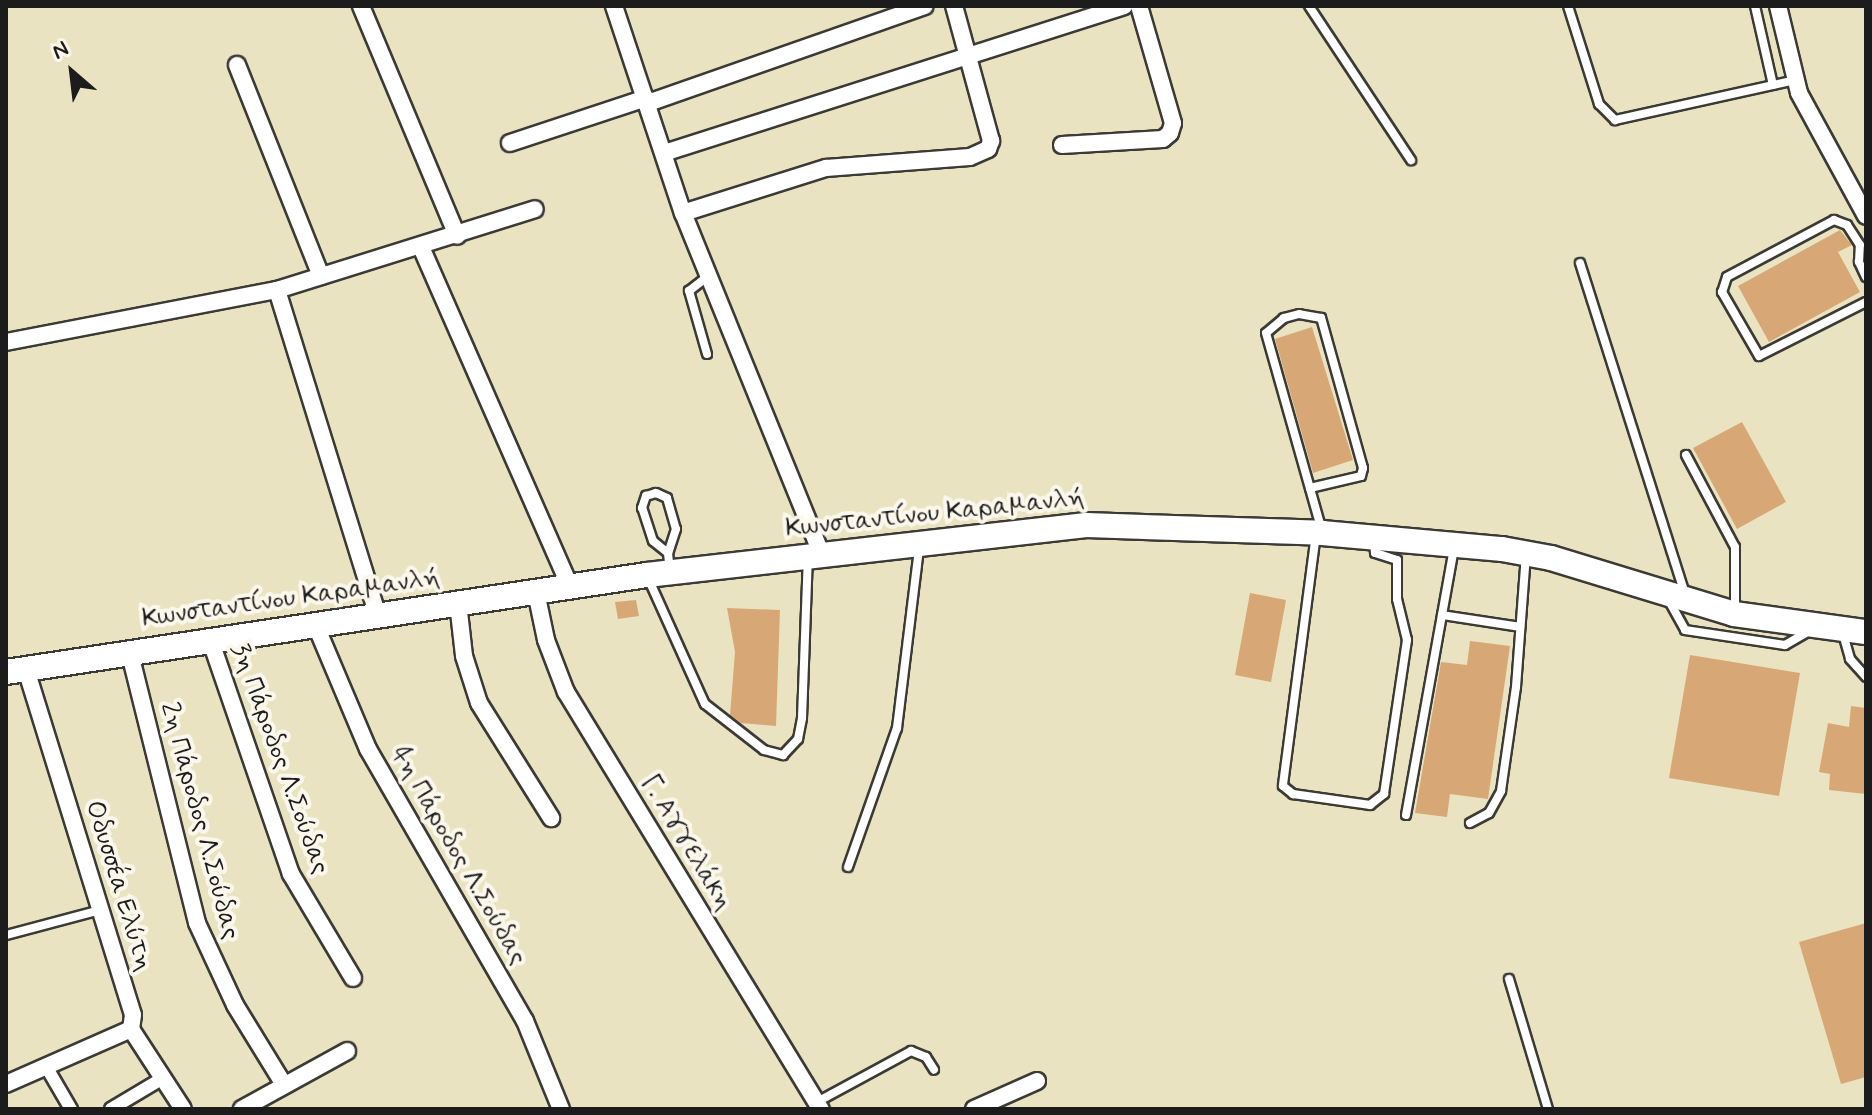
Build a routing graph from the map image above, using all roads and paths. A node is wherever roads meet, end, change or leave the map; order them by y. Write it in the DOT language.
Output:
graph roads {
  1 [pos="361,6"];
  2 [pos="614,6"];
  3 [pos="925,6"];
  4 [pos="954,6"];
  5 [pos="1124,6"];
  6 [pos="1139,6"];
  7 [pos="1309,6"];
  8 [pos="1568,6"];
  9 [pos="1755,6"];
  10 [pos="1778,6"];
  11 [pos="971,58"];
  12 [pos="237,65"];
  13 [pos="1795,80"];
  14 [pos="1773,85"];
  15 [pos="647,101"];
  16 [pos="510,143"];
  17 [pos="1062,145"];
  18 [pos="664,153"];
  19 [pos="1411,160"];
  20 [pos="535,209"];
  21 [pos="683,213"];
  22 [pos="1866,216"];
  23 [pos="457,236"];
  24 [pos="1863,244"];
  25 [pos="421,247"];
  26 [pos="1580,263"];
  27 [pos="321,276"];
  28 [pos="708,276"];
  29 [pos="1866,277"];
  30 [pos="277,290"];
  31 [pos="1866,302"];
  32 [pos="6,342"];
  33 [pos="707,354"];
  34 [pos="1686,455"];
  35 [pos="1310,488"];
  36 [pos="1319,533"];
  37 [pos="1373,536"];
  38 [pos="1455,542"];
  39 [pos="920,543"];
  40 [pos="815,553"];
  41 [pos="1526,554"];
  42 [pos="662,567"];
  43 [pos="570,587"];
  44 [pos="536,592"];
  45 [pos="1676,597"];
  46 [pos="458,603"];
  47 [pos="1734,614"];
  48 [pos="1442,615"];
  49 [pos="378,617"];
  50 [pos="316,626"];
  51 [pos="1817,626"];
  52 [pos="1520,627"];
  53 [pos="1854,631"];
  54 [pos="210,639"];
  55 [pos="129,650"];
  56 [pos="16,669"];
  57 [pos="1866,677"];
  58 [pos="1406,815"];
  59 [pos="551,818"];
  60 [pos="1470,823"];
  61 [pos="848,867"];
  62 [pos="100,910"];
  63 [pos="6,935"];
  64 [pos="353,978"];
  65 [pos="1509,979"];
  66 [pos="131,1029"];
  67 [pos="347,1051"];
  68 [pos="47,1068"];
  69 [pos="934,1070"];
  70 [pos="163,1078"];
  71 [pos="1037,1081"];
  72 [pos="283,1083"];
  73 [pos="6,1084"];
  74 [pos="819,1105"];
  75 [pos="71,1109"];
  76 [pos="111,1109"];
  77 [pos="183,1109"];
  78 [pos="242,1109"];
  79 [pos="561,1109"];
  80 [pos="974,1109"];
  81 [pos="1548,1109"];
  1 -- 23 [label="street"];
  2 -- 15 [label="street"];
  3 -- 15 [label="street"];
  4 -- 11 [label="street"];
  5 -- 11 [label="street"];
  6 -- 17 [label="street"];
  7 -- 19 [label="lane"];
  8 -- 14 [label="lane"];
  9 -- 14 [label="lane"];
  10 -- 13 [label="street"];
  11 -- 18 [label="street"];
  11 -- 21 [label="street"];
  12 -- 27 [label="street"];
  13 -- 14 [label="lane"];
  13 -- 22 [label="street"];
  15 -- 16 [label="street"];
  15 -- 18 [label="street"];
  18 -- 21 [label="street"];
  20 -- 23 [label="street"];
  21 -- 28 [label="street"];
  23 -- 25 [label="street"];
  24 -- 29 [label="lane"];
  24 -- 31 [label="lane"];
  25 -- 27 [label="street"];
  25 -- 43 [label="street"];
  26 -- 45 [label="lane"];
  27 -- 30 [label="street"];
  28 -- 33 [label="lane"];
  28 -- 40 [label="street"];
  30 -- 32 [label="street"];
  30 -- 49 [label="street"];
  34 -- 47 [label="lane"];
  35 -- 35 [label="lane"];
  35 -- 36 [label="lane"];
  36 -- 37 [label="main road, Κωνσταντίνου Καραμανλή"];
  36 -- 37 [label="lane"];
  36 -- 39 [label="main road, Κωνσταντίνου Καραμανλή"];
  37 -- 38 [label="main road, Κωνσταντίνου Καραμανλή"];
  38 -- 41 [label="main road, Κωνσταντίνου Καραμανλή"];
  38 -- 48 [label="lane"];
  39 -- 40 [label="main road, Κωνσταντίνου Καραμανλή"];
  39 -- 61 [label="lane"];
  40 -- 42 [label="main road, Κωνσταντίνου Καραμανλή"];
  40 -- 42 [label="lane"];
  41 -- 45 [label="main road, Κωνσταντίνου Καραμανλή"];
  41 -- 52 [label="lane"];
  42 -- 42 [label="lane"];
  42 -- 43 [label="main road, Κωνσταντίνου Καραμανλή"];
  43 -- 44 [label="main road, Κωνσταντίνου Καραμανλή"];
  44 -- 46 [label="main road, Κωνσταντίνου Καραμανλή"];
  44 -- 74 [label="street, Γ. Αγγελάκη"];
  45 -- 47 [label="main road, Κωνσταντίνου Καραμανλή"];
  45 -- 51 [label="lane"];
  46 -- 49 [label="main road, Κωνσταντίνου Καραμανλή"];
  46 -- 59 [label="street"];
  47 -- 51 [label="main road, Κωνσταντίνου Καραμανλή"];
  48 -- 52 [label="lane"];
  48 -- 58 [label="lane"];
  49 -- 50 [label="main road, Κωνσταντίνου Καραμανλή"];
  50 -- 54 [label="main road, Κωνσταντίνου Καραμανλή"];
  50 -- 79 [label="street, 4η Πάροδος Λ.Σούδας"];
  51 -- 53 [label="main road, Κωνσταντίνου Καραμανλή"];
  52 -- 60 [label="lane"];
  53 -- 57 [label="lane"];
  54 -- 55 [label="main road, Κωνσταντίνου Καραμανλή"];
  54 -- 64 [label="street, 3η Πάροδος Λ.Σούδας"];
  55 -- 56 [label="main road, Κωνσταντίνου Καραμανλή"];
  55 -- 72 [label="street, 2η Πάροδος Λ.Σούδας"];
  56 -- 62 [label="street, Οδυσσέα Ελύτη"];
  62 -- 63 [label="lane"];
  62 -- 66 [label="street, Οδυσσέα Ελύτη"];
  65 -- 81 [label="lane"];
  66 -- 68 [label="street"];
  66 -- 70 [label="street, Οδυσσέα Ελύτη"];
  67 -- 72 [label="street"];
  68 -- 73 [label="street"];
  68 -- 75 [label="street"];
  69 -- 74 [label="lane"];
  70 -- 76 [label="street"];
  70 -- 77 [label="street, Οδυσσέα Ελύτη"];
  71 -- 80 [label="street"];
  72 -- 78 [label="street"];
}
